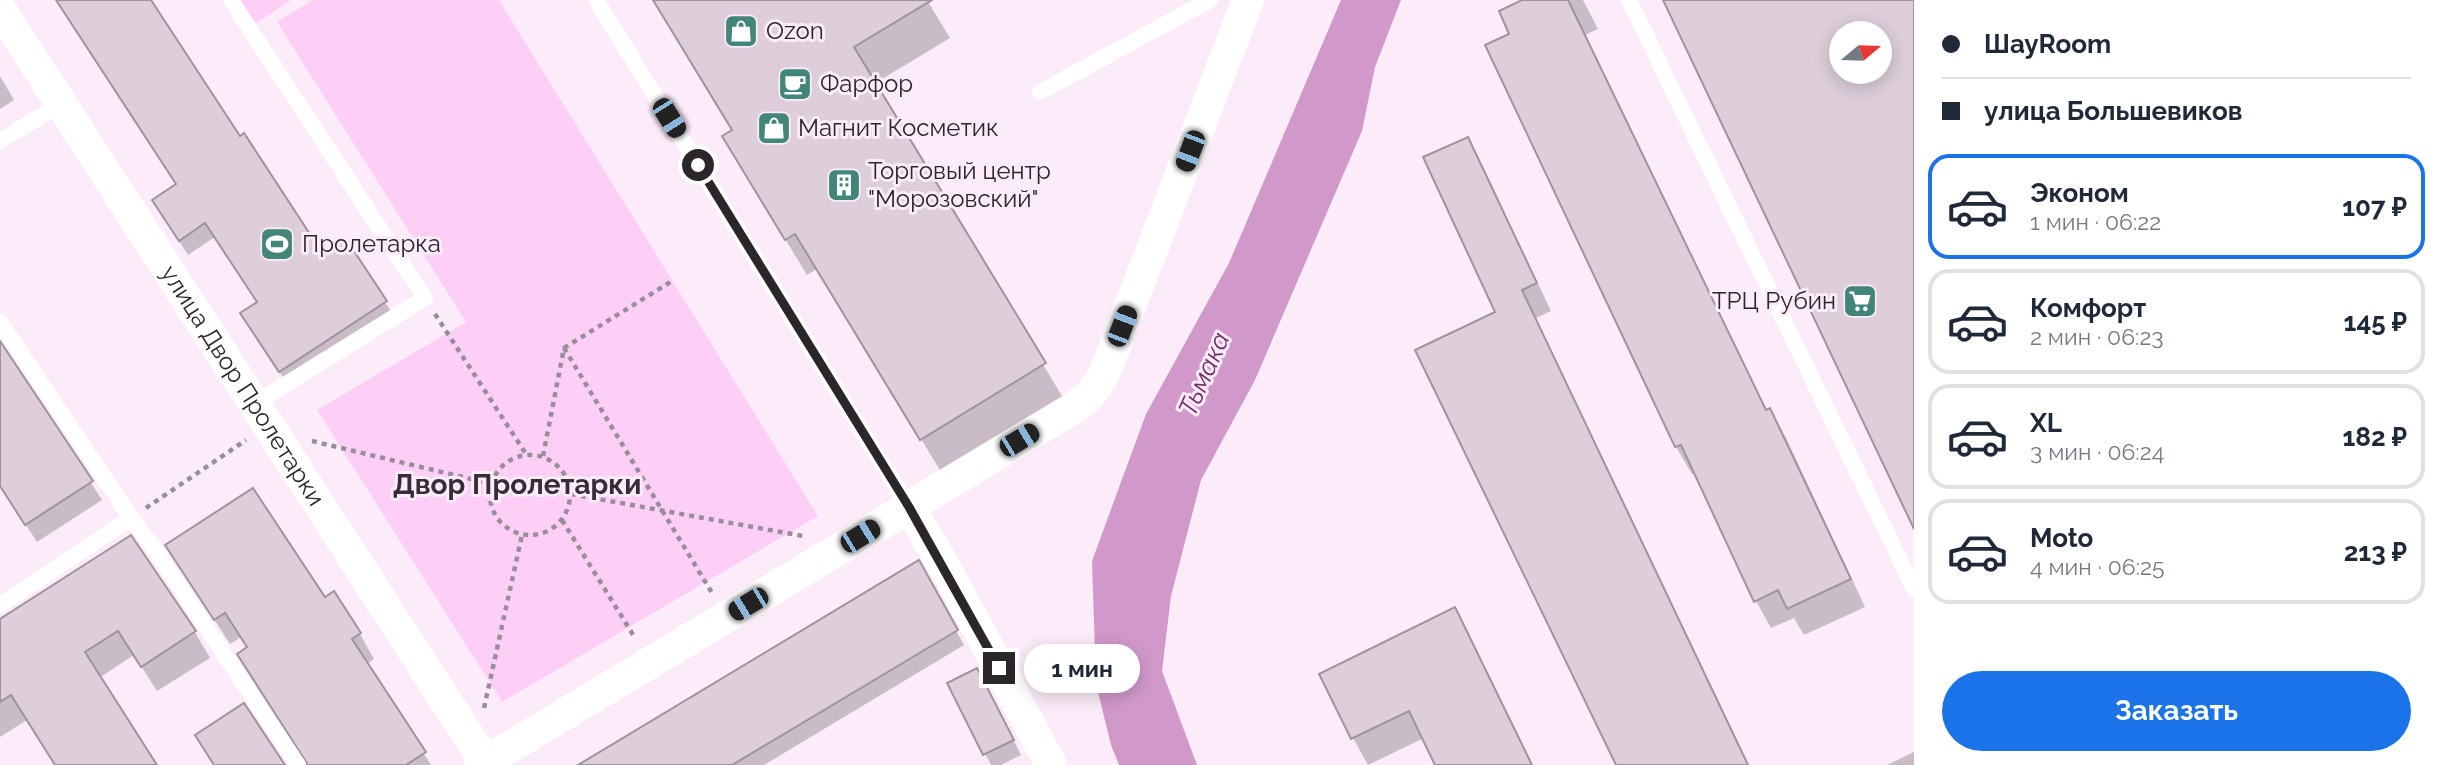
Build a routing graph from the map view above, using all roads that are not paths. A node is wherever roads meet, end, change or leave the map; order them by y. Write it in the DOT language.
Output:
graph roads {
  1 [pos="231,0"];
  2 [pos="596,0"];
  3 [pos="1210,0"];
  4 [pos="1248,0"];
  5 [pos="1629,0"];
  6 [pos="0,9"];
  7 [pos="1040,92"];
  8 [pos="61,104"];
  9 [pos="0,141"];
  10 [pos="0,322"];
  11 [pos="254,404"];
  12 [pos="909,507"];
  13 [pos="131,518"];
  14 [pos="1914,589"];
  15 [pos="0,605"];
  16 [pos="480,758"];
  17 [pos="298,765"];
  18 [pos="1051,765"];
  1 -- 11 [label="lane"];
  2 -- 12 [label="lane"];
  3 -- 7 [label="lane"];
  4 -- 12 [label="street"];
  5 -- 14 [label="lane"];
  6 -- 8 [label="street, улица Двор Пролетарки"];
  8 -- 9 [label="lane"];
  8 -- 11 [label="street, улица Двор Пролетарки"];
  10 -- 13 [label="lane"];
  11 -- 16 [label="street, улица Двор Пролетарки"];
  12 -- 16 [label="street"];
  12 -- 18 [label="street"];
  13 -- 15 [label="lane"];
  13 -- 17 [label="lane"];
}
